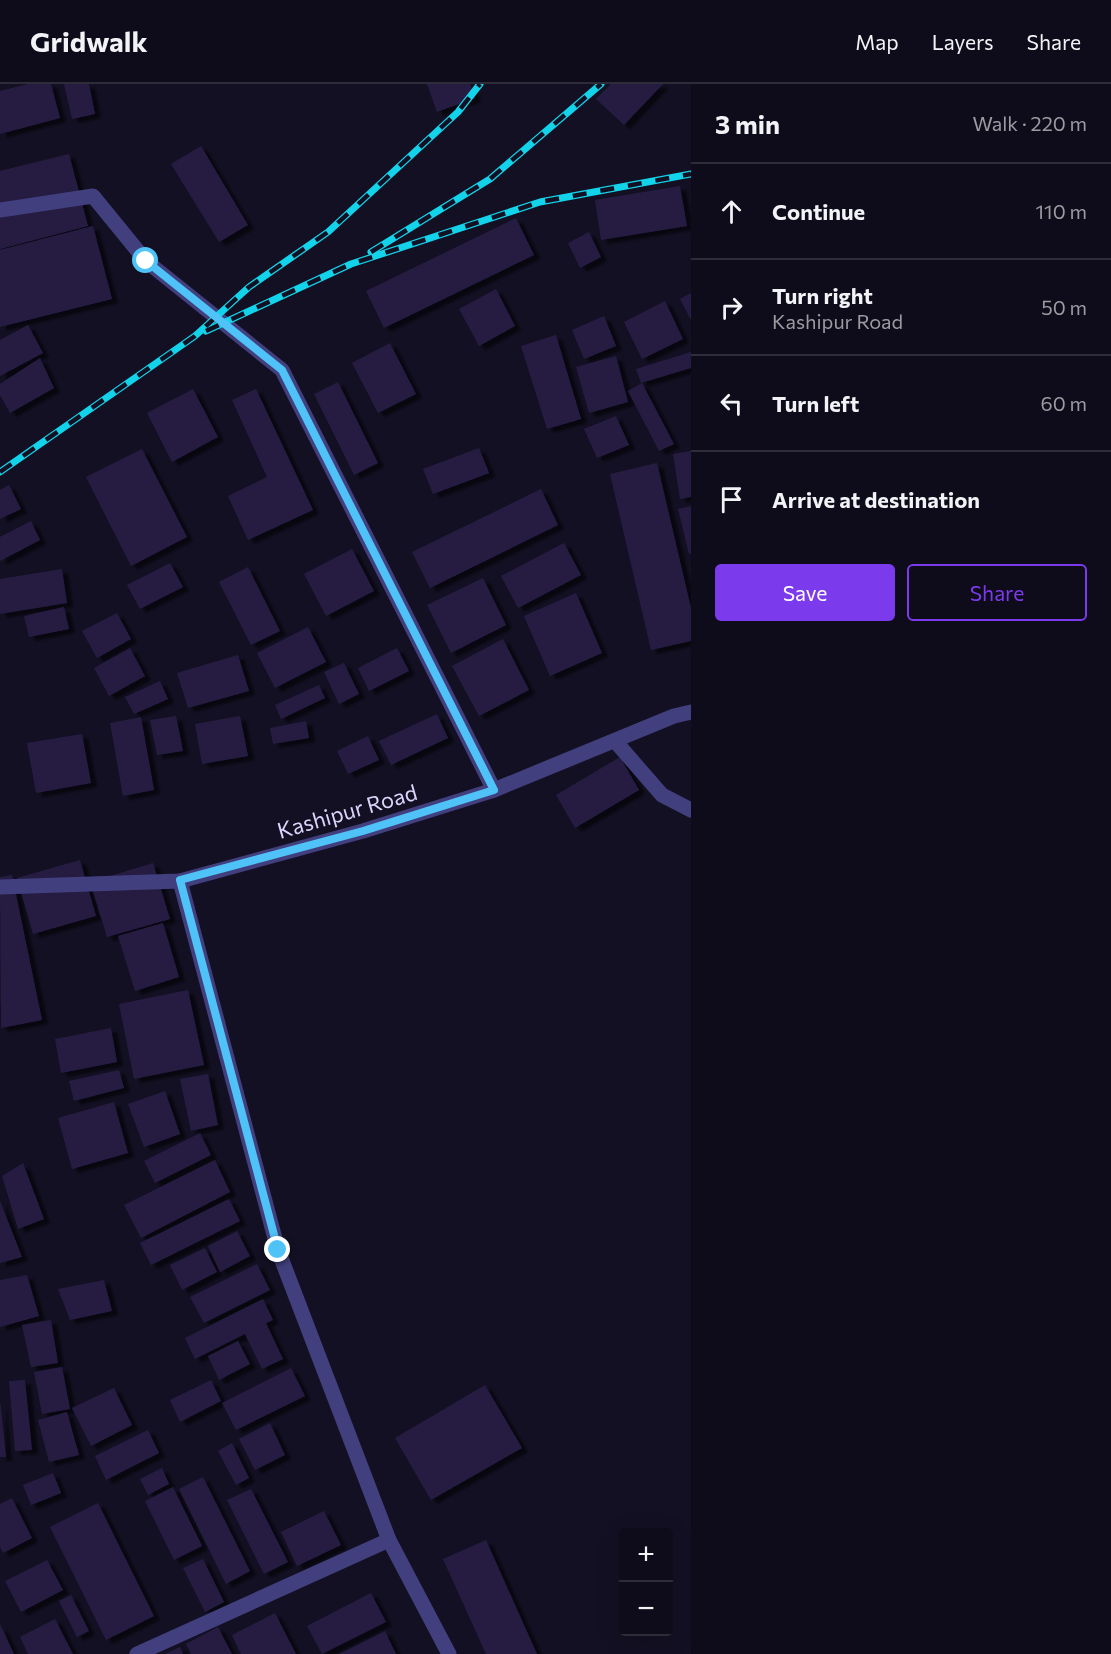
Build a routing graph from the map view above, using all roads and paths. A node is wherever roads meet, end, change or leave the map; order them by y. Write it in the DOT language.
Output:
graph roads {
  1 [pos="0,210"];
  2 [pos="691,712"];
  3 [pos="615,741"];
  4 [pos="494,790"];
  5 [pos="691,810"];
  6 [pos="180,880"];
  7 [pos="0,887"];
  8 [pos="389,1540"];
  9 [pos="137,1654"];
  10 [pos="449,1654"];
  1 -- 4 [label="street"];
  2 -- 3 [label="street, Kashipur Road"];
  3 -- 4 [label="street, Kashipur Road"];
  3 -- 5 [label="street"];
  4 -- 6 [label="street, Kashipur Road"];
  6 -- 7 [label="street, Kashipur Road"];
  6 -- 8 [label="street"];
  8 -- 9 [label="street"];
  8 -- 10 [label="street"];
}
